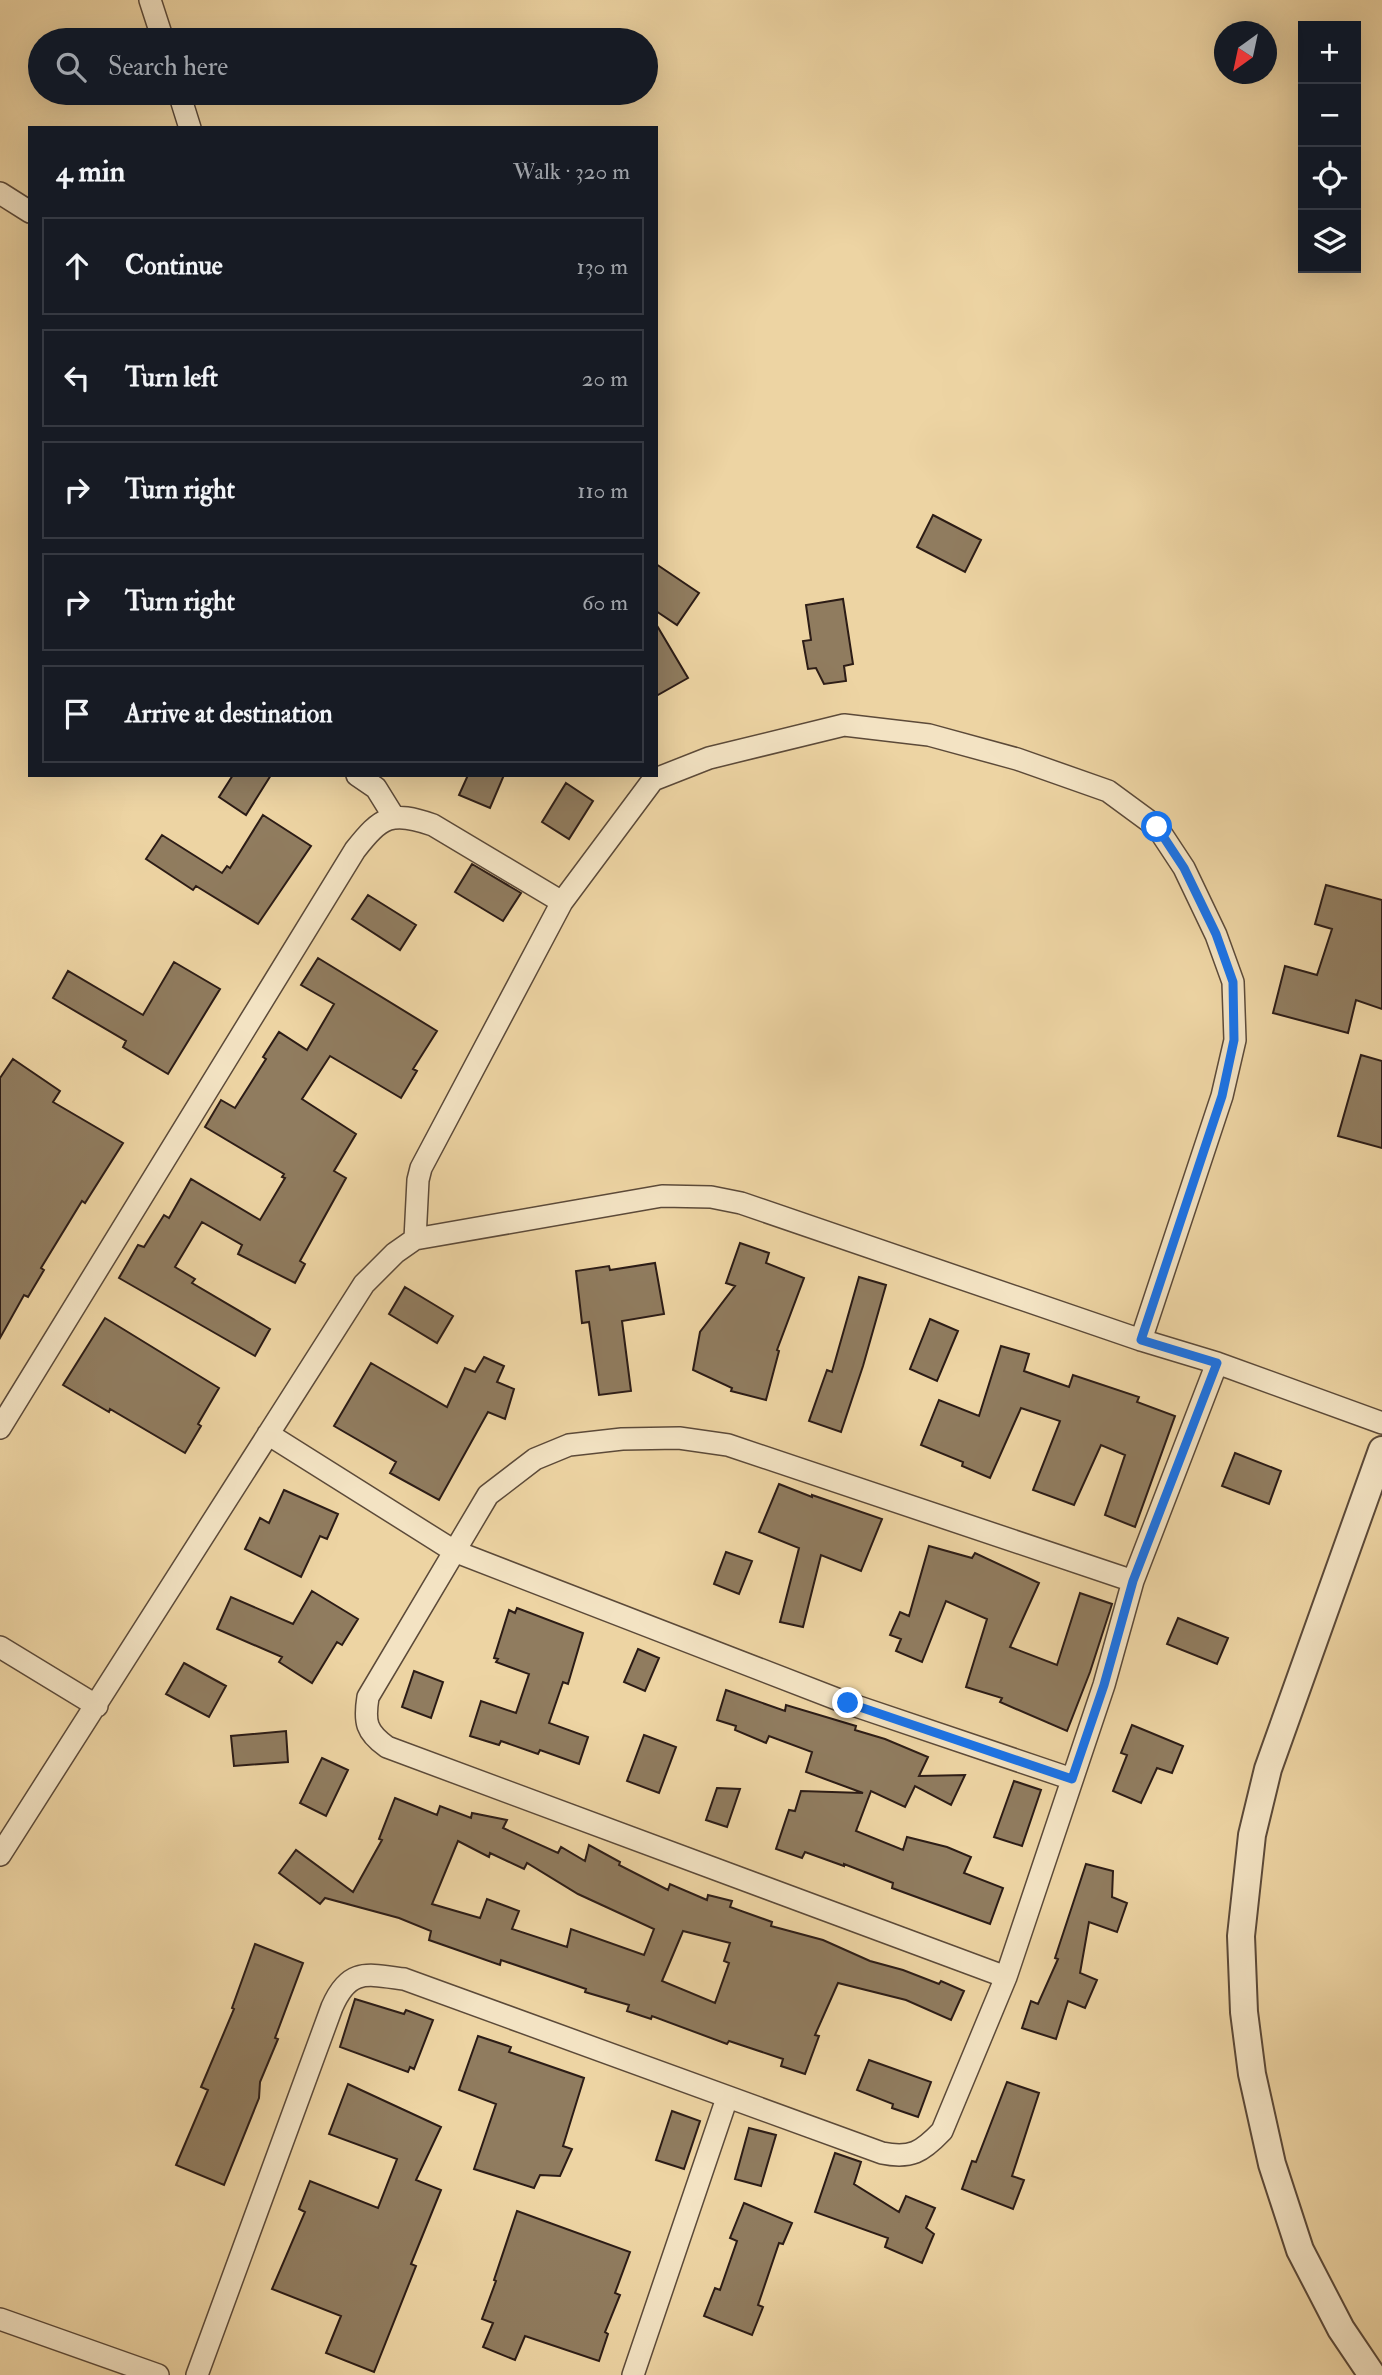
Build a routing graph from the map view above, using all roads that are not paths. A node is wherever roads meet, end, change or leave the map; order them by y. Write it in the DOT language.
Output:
graph roads {
  1 [pos="150,0"];
  2 [pos="159,28"];
  3 [pos="183,105"];
  4 [pos="189,126"];
  5 [pos="0,193"];
  6 [pos="28,211"];
  7 [pos="360,777"];
  8 [pos="394,817"];
  9 [pos="562,902"];
  10 [pos="415,1239"];
  11 [pos="1141,1340"];
  12 [pos="1217,1363"];
  13 [pos="1382,1423"];
  14 [pos="0,1428"];
  15 [pos="268,1434"];
  16 [pos="1382,1450"];
  17 [pos="454,1551"];
  18 [pos="1133,1581"];
  19 [pos="0,1647"];
  20 [pos="97,1706"];
  21 [pos="1072,1779"];
  22 [pos="0,1855"];
  23 [pos="1006,1978"];
  24 [pos="727,2098"];
  25 [pos="0,2319"];
  26 [pos="158,2375"];
  27 [pos="197,2375"];
  28 [pos="634,2375"];
  29 [pos="1372,2375"];
  1 -- 2 [label="street"];
  3 -- 4 [label="street"];
  5 -- 6 [label="street"];
  7 -- 8 [label="street"];
  8 -- 9 [label="street"];
  8 -- 14 [label="street"];
  9 -- 10 [label="street"];
  9 -- 11 [label="street"];
  10 -- 11 [label="street"];
  10 -- 15 [label="street"];
  11 -- 12 [label="street"];
  12 -- 13 [label="street"];
  12 -- 18 [label="street"];
  15 -- 17 [label="street"];
  15 -- 20 [label="street"];
  16 -- 29 [label="street"];
  17 -- 18 [label="street"];
  17 -- 21 [label="street"];
  17 -- 23 [label="street"];
  18 -- 21 [label="street"];
  19 -- 20 [label="street"];
  20 -- 22 [label="street"];
  21 -- 23 [label="street"];
  23 -- 24 [label="street"];
  24 -- 27 [label="street"];
  24 -- 28 [label="street"];
  25 -- 26 [label="street"];
}
